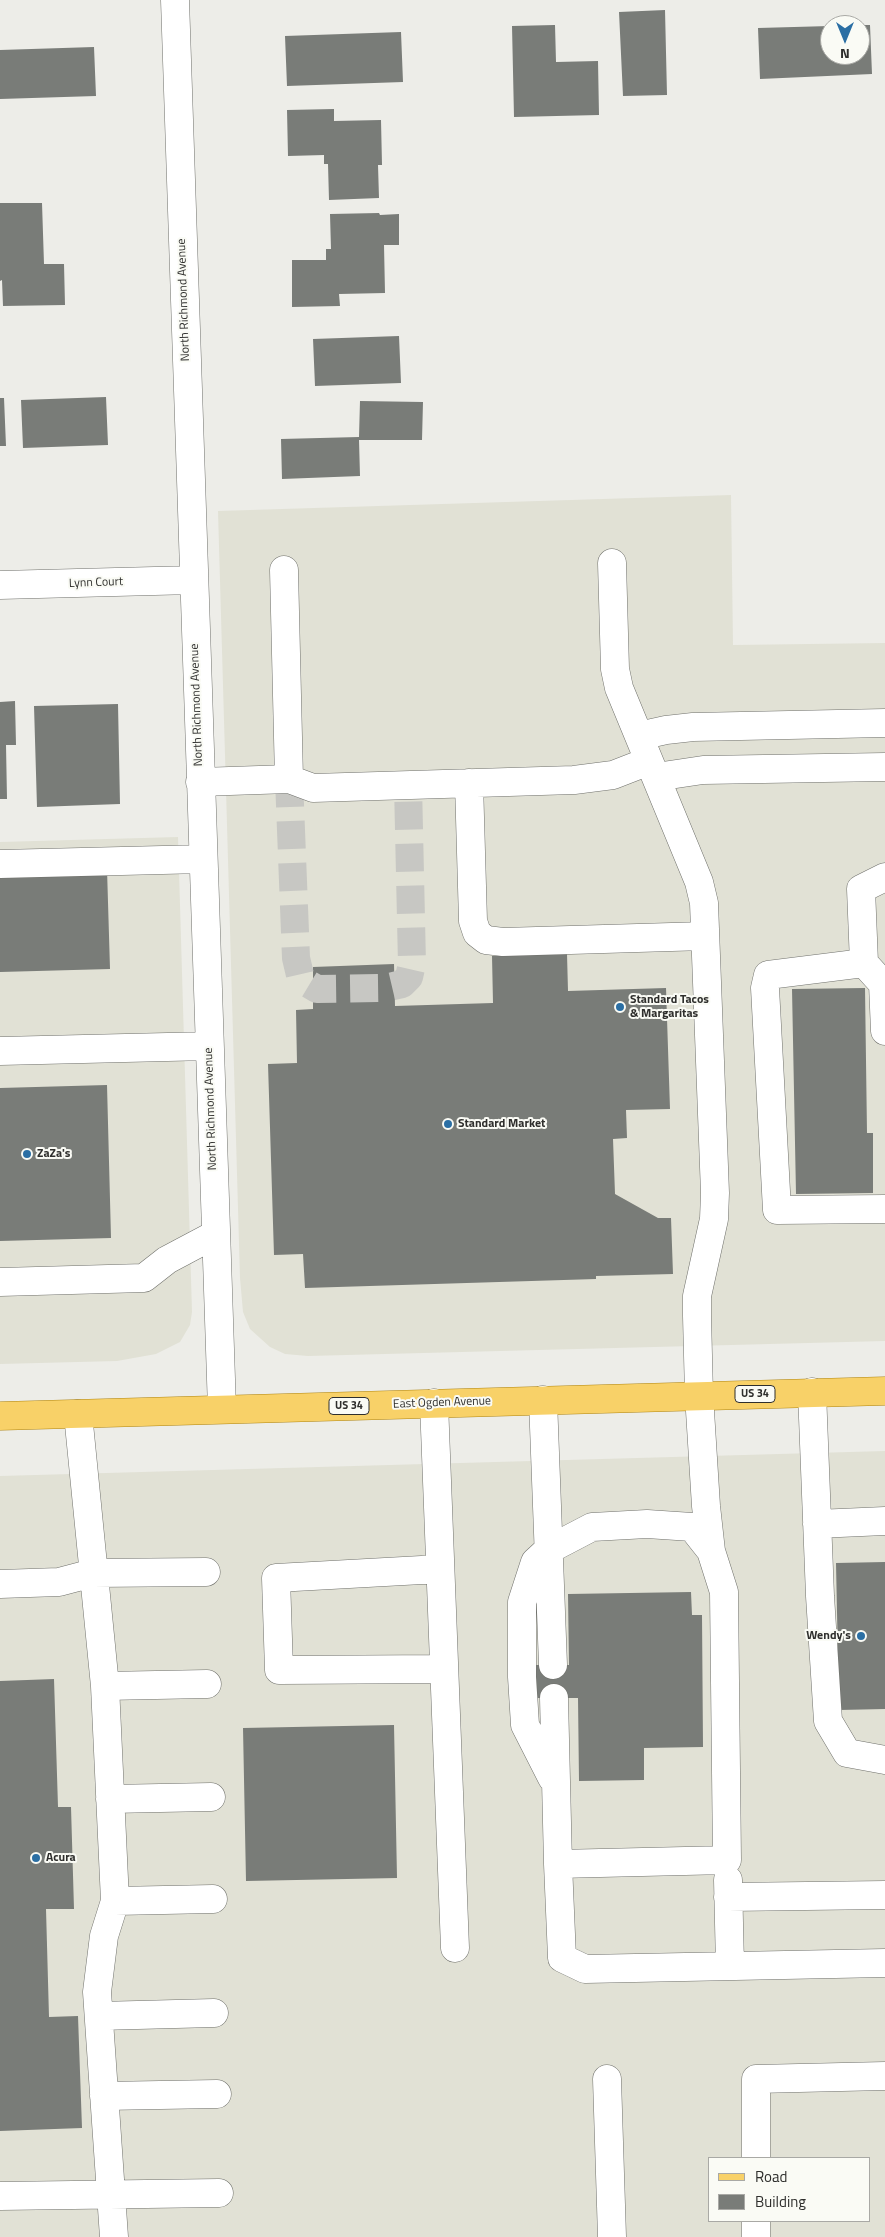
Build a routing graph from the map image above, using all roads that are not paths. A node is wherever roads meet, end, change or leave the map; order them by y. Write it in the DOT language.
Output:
graph roads {
  1 [pos="175,0"];
  2 [pos="612,563"];
  3 [pos="284,570"];
  4 [pos="193,580"];
  5 [pos="0,586"];
  6 [pos="885,723"];
  7 [pos="648,758"];
  8 [pos="885,767"];
  9 [pos="289,779"];
  10 [pos="200,782"];
  11 [pos="469,784"];
  12 [pos="203,859"];
  13 [pos="0,864"];
  14 [pos="885,877"];
  15 [pos="705,936"];
  16 [pos="864,963"];
  17 [pos="885,1030"];
  18 [pos="209,1046"];
  19 [pos="0,1051"];
  20 [pos="885,1209"];
  21 [pos="216,1234"];
  22 [pos="0,1282"];
  23 [pos="885,1391"];
  24 [pos="812,1392"];
  25 [pos="699,1396"];
  26 [pos="543,1400"];
  27 [pos="434,1403"];
  28 [pos="222,1409"];
  29 [pos="78,1414"];
  30 [pos="0,1416"];
  31 [pos="885,1521"];
  32 [pos="817,1524"];
  33 [pos="548,1550"];
  34 [pos="711,1551"];
  35 [pos="440,1568"];
  36 [pos="206,1572"];
  37 [pos="93,1573"];
  38 [pos="0,1584"];
  39 [pos="553,1665"];
  40 [pos="444,1668"];
  41 [pos="207,1684"];
  42 [pos="105,1686"];
  43 [pos="554,1698"];
  44 [pos="885,1760"];
  45 [pos="555,1785"];
  46 [pos="211,1797"];
  47 [pos="110,1799"];
  48 [pos="727,1860"];
  49 [pos="558,1864"];
  50 [pos="885,1895"];
  51 [pos="728,1897"];
  52 [pos="213,1899"];
  53 [pos="114,1901"];
  54 [pos="455,1948"];
  55 [pos="885,1963"];
  56 [pos="730,1966"];
  57 [pos="214,2014"];
  58 [pos="99,2016"];
  59 [pos="885,2076"];
  60 [pos="607,2079"];
  61 [pos="217,2094"];
  62 [pos="104,2096"];
  63 [pos="756,2157"];
  64 [pos="219,2192"];
  65 [pos="111,2194"];
  66 [pos="0,2196"];
  67 [pos="756,2222"];
  68 [pos="114,2237"];
  69 [pos="612,2237"];
  70 [pos="756,2237"];
  1 -- 4 [label="street, North Richmond Avenue"];
  2 -- 7 [label="street"];
  3 -- 9 [label="street"];
  4 -- 5 [label="street, Lynn Court"];
  4 -- 10 [label="street, North Richmond Avenue"];
  6 -- 7 [label="street"];
  7 -- 8 [label="street"];
  7 -- 11 [label="street"];
  7 -- 15 [label="street"];
  9 -- 10 [label="street"];
  9 -- 11 [label="street"];
  10 -- 12 [label="street, North Richmond Avenue"];
  11 -- 15 [label="street"];
  12 -- 13 [label="street"];
  12 -- 18 [label="street, North Richmond Avenue"];
  14 -- 16 [label="street"];
  15 -- 25 [label="street"];
  16 -- 17 [label="street"];
  16 -- 20 [label="street"];
  18 -- 19 [label="street"];
  18 -- 21 [label="street, North Richmond Avenue"];
  21 -- 22 [label="street"];
  21 -- 28 [label="street, North Richmond Avenue"];
  23 -- 24 [label="main road, East Ogden Avenue / US 34"];
  24 -- 25 [label="main road, East Ogden Avenue / US 34"];
  24 -- 32 [label="street"];
  25 -- 26 [label="main road, East Ogden Avenue / US 34"];
  25 -- 34 [label="street"];
  26 -- 27 [label="main road, East Ogden Avenue / US 34"];
  26 -- 33 [label="street"];
  27 -- 28 [label="main road, East Ogden Avenue / US 34"];
  27 -- 35 [label="street"];
  28 -- 29 [label="main road, East Ogden Avenue / US 34"];
  29 -- 30 [label="main road, East Ogden Avenue / US 34"];
  29 -- 37 [label="street"];
  31 -- 32 [label="street"];
  32 -- 44 [label="street"];
  33 -- 34 [label="street"];
  33 -- 39 [label="street"];
  33 -- 45 [label="street"];
  34 -- 48 [label="street"];
  35 -- 40 [label="street"];
  35 -- 40 [label="street"];
  36 -- 37 [label="street"];
  37 -- 38 [label="street"];
  37 -- 42 [label="street"];
  40 -- 54 [label="street"];
  41 -- 42 [label="street"];
  42 -- 47 [label="street"];
  43 -- 45 [label="street"];
  45 -- 49 [label="street"];
  46 -- 47 [label="street"];
  47 -- 53 [label="street"];
  48 -- 49 [label="street"];
  48 -- 51 [label="street"];
  49 -- 56 [label="street"];
  50 -- 51 [label="street"];
  51 -- 56 [label="street"];
  52 -- 53 [label="street"];
  53 -- 58 [label="street"];
  55 -- 56 [label="street"];
  57 -- 58 [label="street"];
  58 -- 62 [label="street"];
  59 -- 63 [label="street"];
  60 -- 69 [label="street"];
  61 -- 62 [label="street"];
  62 -- 65 [label="street"];
  64 -- 65 [label="street"];
  65 -- 66 [label="street"];
  65 -- 68 [label="street"];
  67 -- 70 [label="street"];
}
